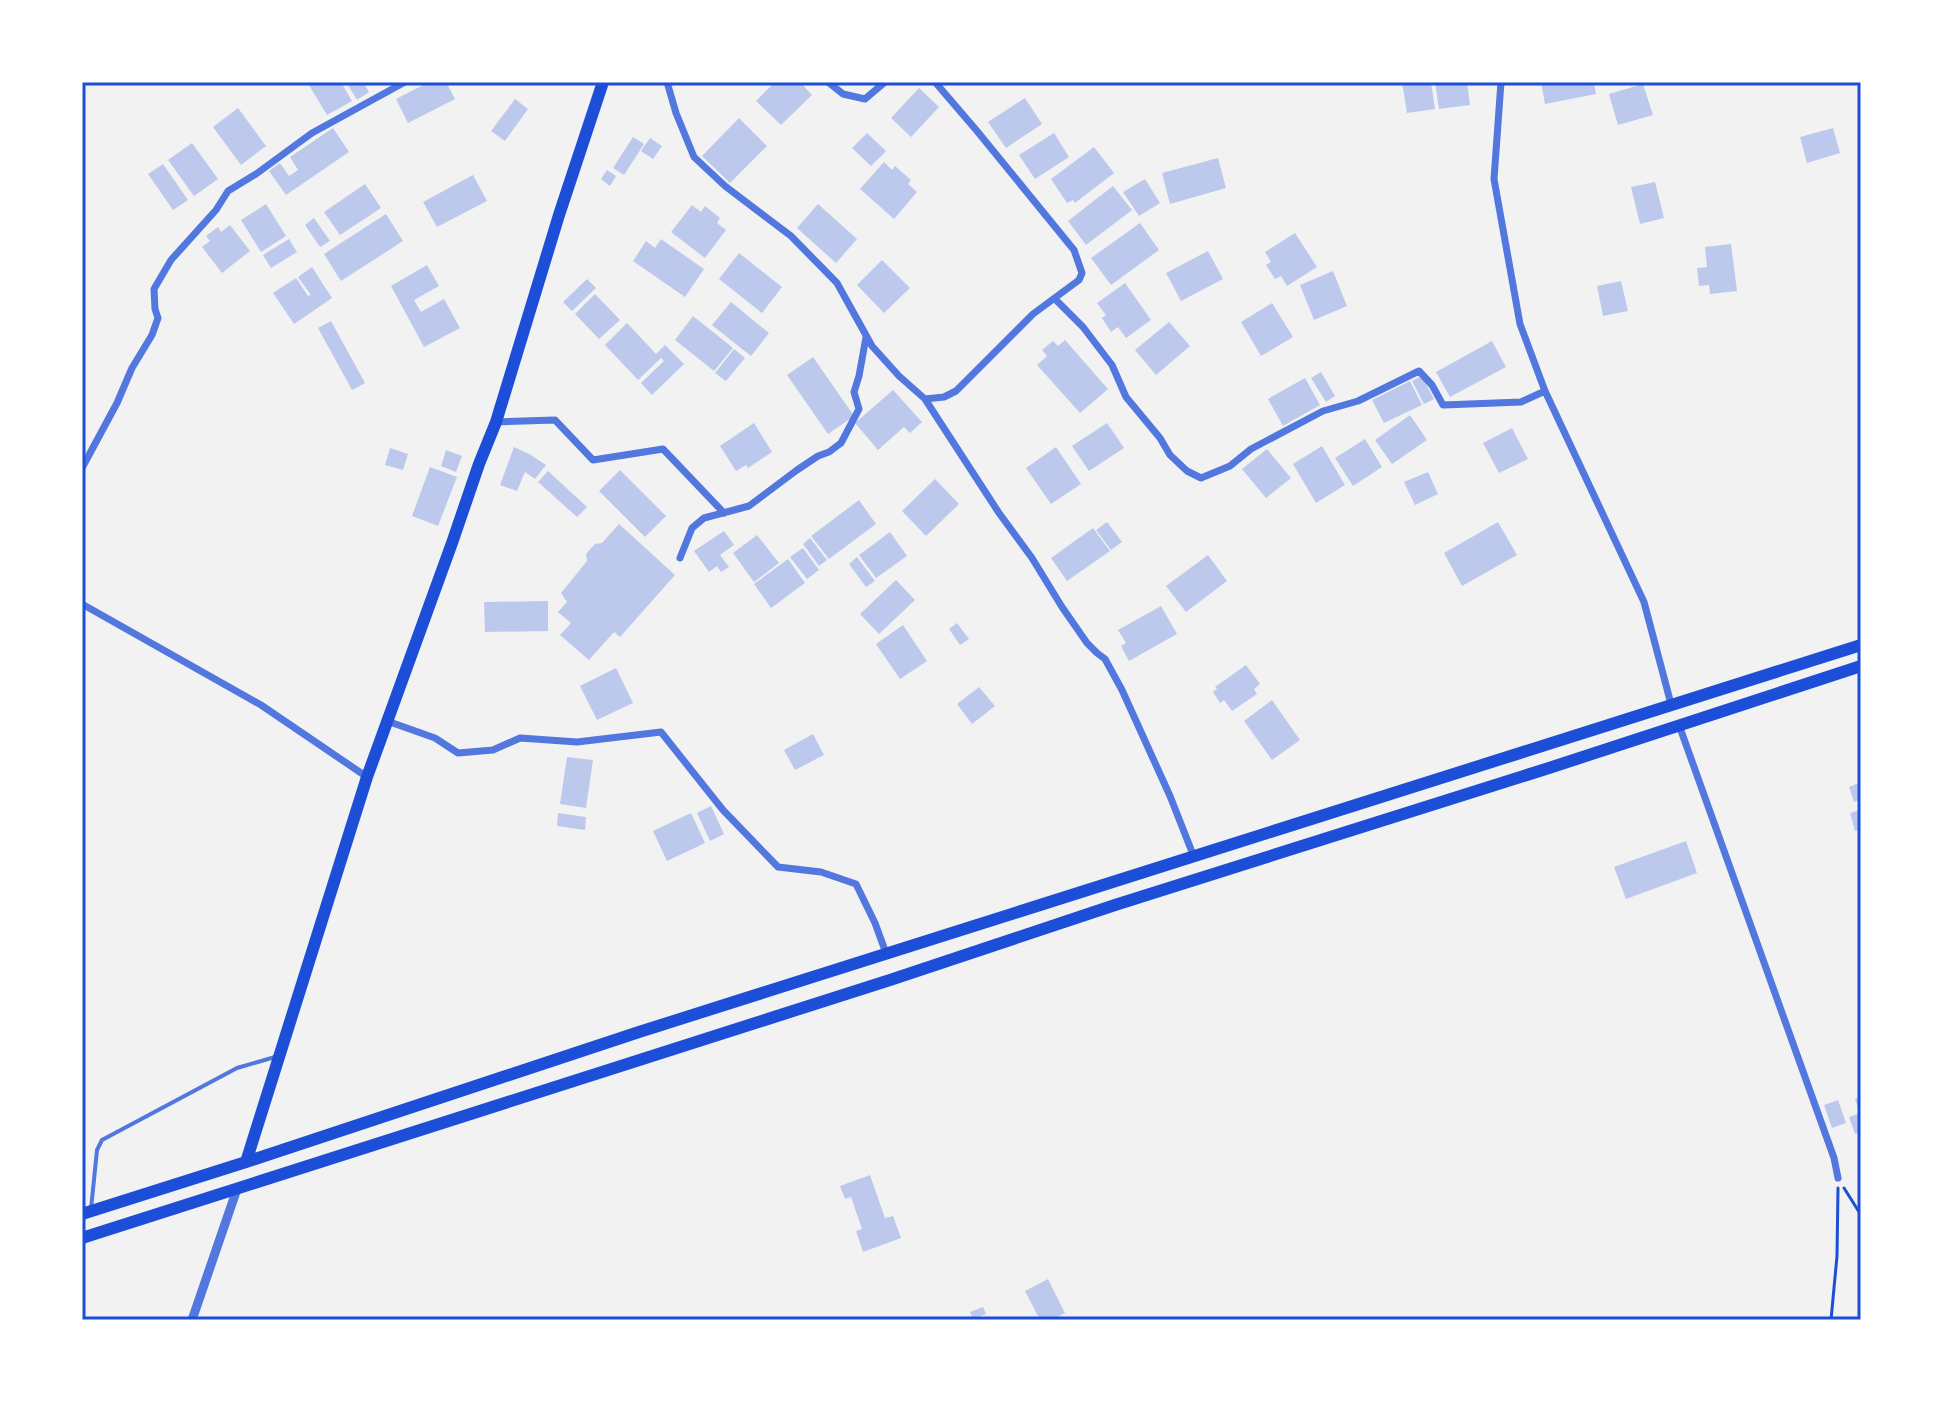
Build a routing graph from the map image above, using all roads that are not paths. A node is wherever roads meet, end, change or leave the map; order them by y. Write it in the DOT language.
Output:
graph roads {
  1 [pos="405,82"];
  2 [pos="603,82"];
  3 [pos="667,82"];
  4 [pos="828,82"];
  5 [pos="885,82"];
  6 [pos="935,82"];
  7 [pos="1501,82"];
  8 [pos="1055,299"];
  9 [pos="866,337"];
  10 [pos="1545,391"];
  11 [pos="925,399"];
  12 [pos="496,422"];
  13 [pos="82,468"];
  14 [pos="724,513"];
  15 [pos="680,558"];
  16 [pos="82,604"];
  17 [pos="1861,645"];
  18 [pos="1861,666"];
  19 [pos="1671,704"];
  20 [pos="387,721"];
  21 [pos="1679,725"];
  22 [pos="367,777"];
  23 [pos="1194,857"];
  24 [pos="886,953"];
  25 [pos="280,1055"];
  26 [pos="246,1162"];
  27 [pos="1838,1178"];
  28 [pos="237,1189"];
  29 [pos="86,1213"];
  30 [pos="82,1238"];
  31 [pos="192,1320"];
  1 -- 13 [label="street"];
  2 -- 12 [label="highway"];
  3 -- 9 [label="street"];
  4 -- 5 [label="street"];
  6 -- 8 [label="street"];
  7 -- 10 [label="street"];
  8 -- 10 [label="street"];
  8 -- 11 [label="street"];
  9 -- 11 [label="street"];
  9 -- 14 [label="street"];
  10 -- 19 [label="street"];
  11 -- 23 [label="street"];
  12 -- 14 [label="street"];
  12 -- 20 [label="highway"];
  14 -- 15 [label="street"];
  16 -- 22 [label="street"];
  17 -- 19 [label="highway"];
  18 -- 21 [label="highway"];
  19 -- 23 [label="highway"];
  20 -- 22 [label="highway"];
  20 -- 24 [label="street"];
  21 -- 27 [label="street"];
  21 -- 28 [label="highway"];
  22 -- 25 [label="highway"];
  23 -- 24 [label="highway"];
  24 -- 26 [label="highway"];
  25 -- 26 [label="highway"];
  25 -- 29 [label="lane"];
  26 -- 29 [label="highway"];
  28 -- 30 [label="highway"];
  28 -- 31 [label="street"];
}
